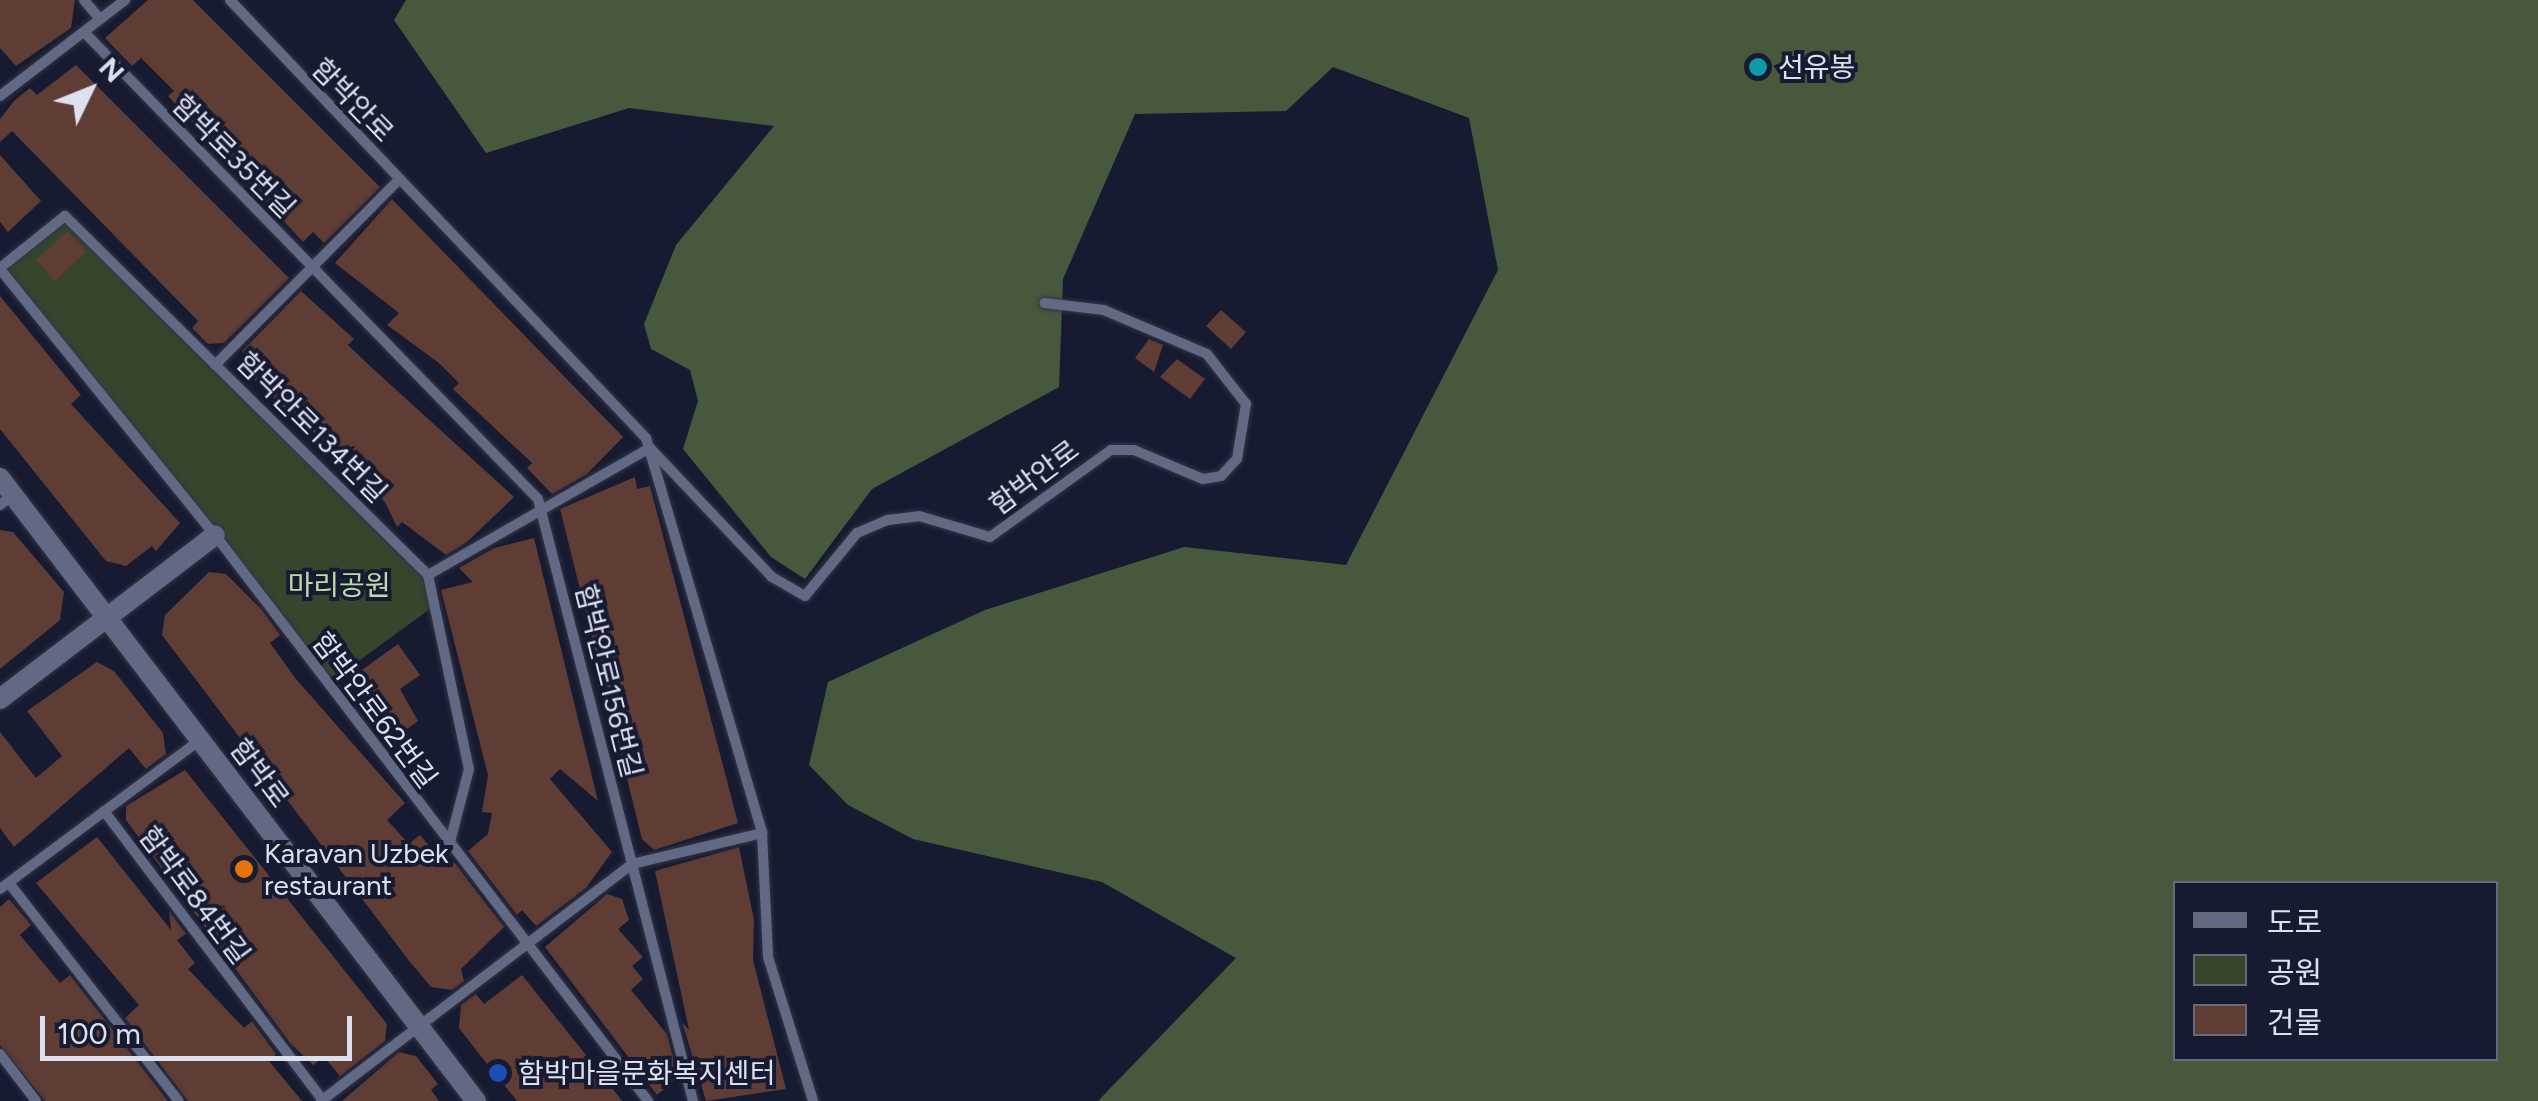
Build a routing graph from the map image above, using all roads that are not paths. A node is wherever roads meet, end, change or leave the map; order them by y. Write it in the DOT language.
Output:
graph roads {
  1 [pos="84,0"];
  2 [pos="125,0"];
  3 [pos="230,0"];
  4 [pos="100,19"];
  5 [pos="84,32"];
  6 [pos="2,90"];
  7 [pos="399,180"];
  8 [pos="312,268"];
  9 [pos="0,269"];
  10 [pos="1044,303"];
  11 [pos="215,365"];
  12 [pos="650,448"];
  13 [pos="4,493"];
  14 [pos="542,509"];
  15 [pos="215,535"];
  16 [pos="428,574"];
  17 [pos="106,618"];
  18 [pos="0,699"];
  19 [pos="200,740"];
  20 [pos="104,811"];
  21 [pos="762,833"];
  22 [pos="449,846"];
  23 [pos="632,864"];
  24 [pos="5,886"];
  25 [pos="524,946"];
  26 [pos="419,1026"];
  27 [pos="0,1054"];
  28 [pos="36,1101"];
  29 [pos="179,1101"];
  30 [pos="322,1101"];
  31 [pos="476,1101"];
  32 [pos="648,1101"];
  33 [pos="693,1101"];
  34 [pos="813,1101"];
  1 -- 4 [label="lane"];
  2 -- 4 [label="lane"];
  3 -- 7 [label="lane, 함박안로"];
  4 -- 5 [label="lane"];
  5 -- 6 [label="lane"];
  5 -- 8 [label="lane, 함박로35번길"];
  7 -- 8 [label="lane, 함박안로134번길"];
  7 -- 12 [label="lane, 함박안로"];
  8 -- 11 [label="lane, 함박안로134번길"];
  8 -- 14 [label="lane"];
  9 -- 11 [label="lane, 함박안로62번길"];
  9 -- 15 [label="lane, 함박안로62번길"];
  10 -- 12 [label="lane, 함박안로"];
  11 -- 16 [label="lane, 함박안로134번길"];
  12 -- 14 [label="lane"];
  12 -- 21 [label="lane, 함박안로"];
  13 -- 17 [label="street, 함박로"];
  14 -- 16 [label="lane"];
  14 -- 23 [label="lane, 함박안로156번길"];
  15 -- 17 [label="street"];
  15 -- 22 [label="lane, 함박안로62번길"];
  16 -- 22 [label="lane"];
  17 -- 18 [label="street"];
  17 -- 19 [label="street, 함박로"];
  19 -- 20 [label="lane"];
  19 -- 26 [label="street, 함박로"];
  20 -- 24 [label="lane"];
  20 -- 30 [label="lane, 함박로84번길"];
  21 -- 23 [label="lane"];
  21 -- 34 [label="lane, 함박안로"];
  22 -- 25 [label="lane, 함박안로62번길"];
  23 -- 25 [label="lane"];
  23 -- 33 [label="lane, 함박안로156번길"];
  24 -- 29 [label="lane"];
  25 -- 26 [label="lane"];
  25 -- 32 [label="lane, 함박안로62번길"];
  26 -- 30 [label="lane"];
  26 -- 31 [label="street, 함박로"];
  27 -- 28 [label="lane"];
}
